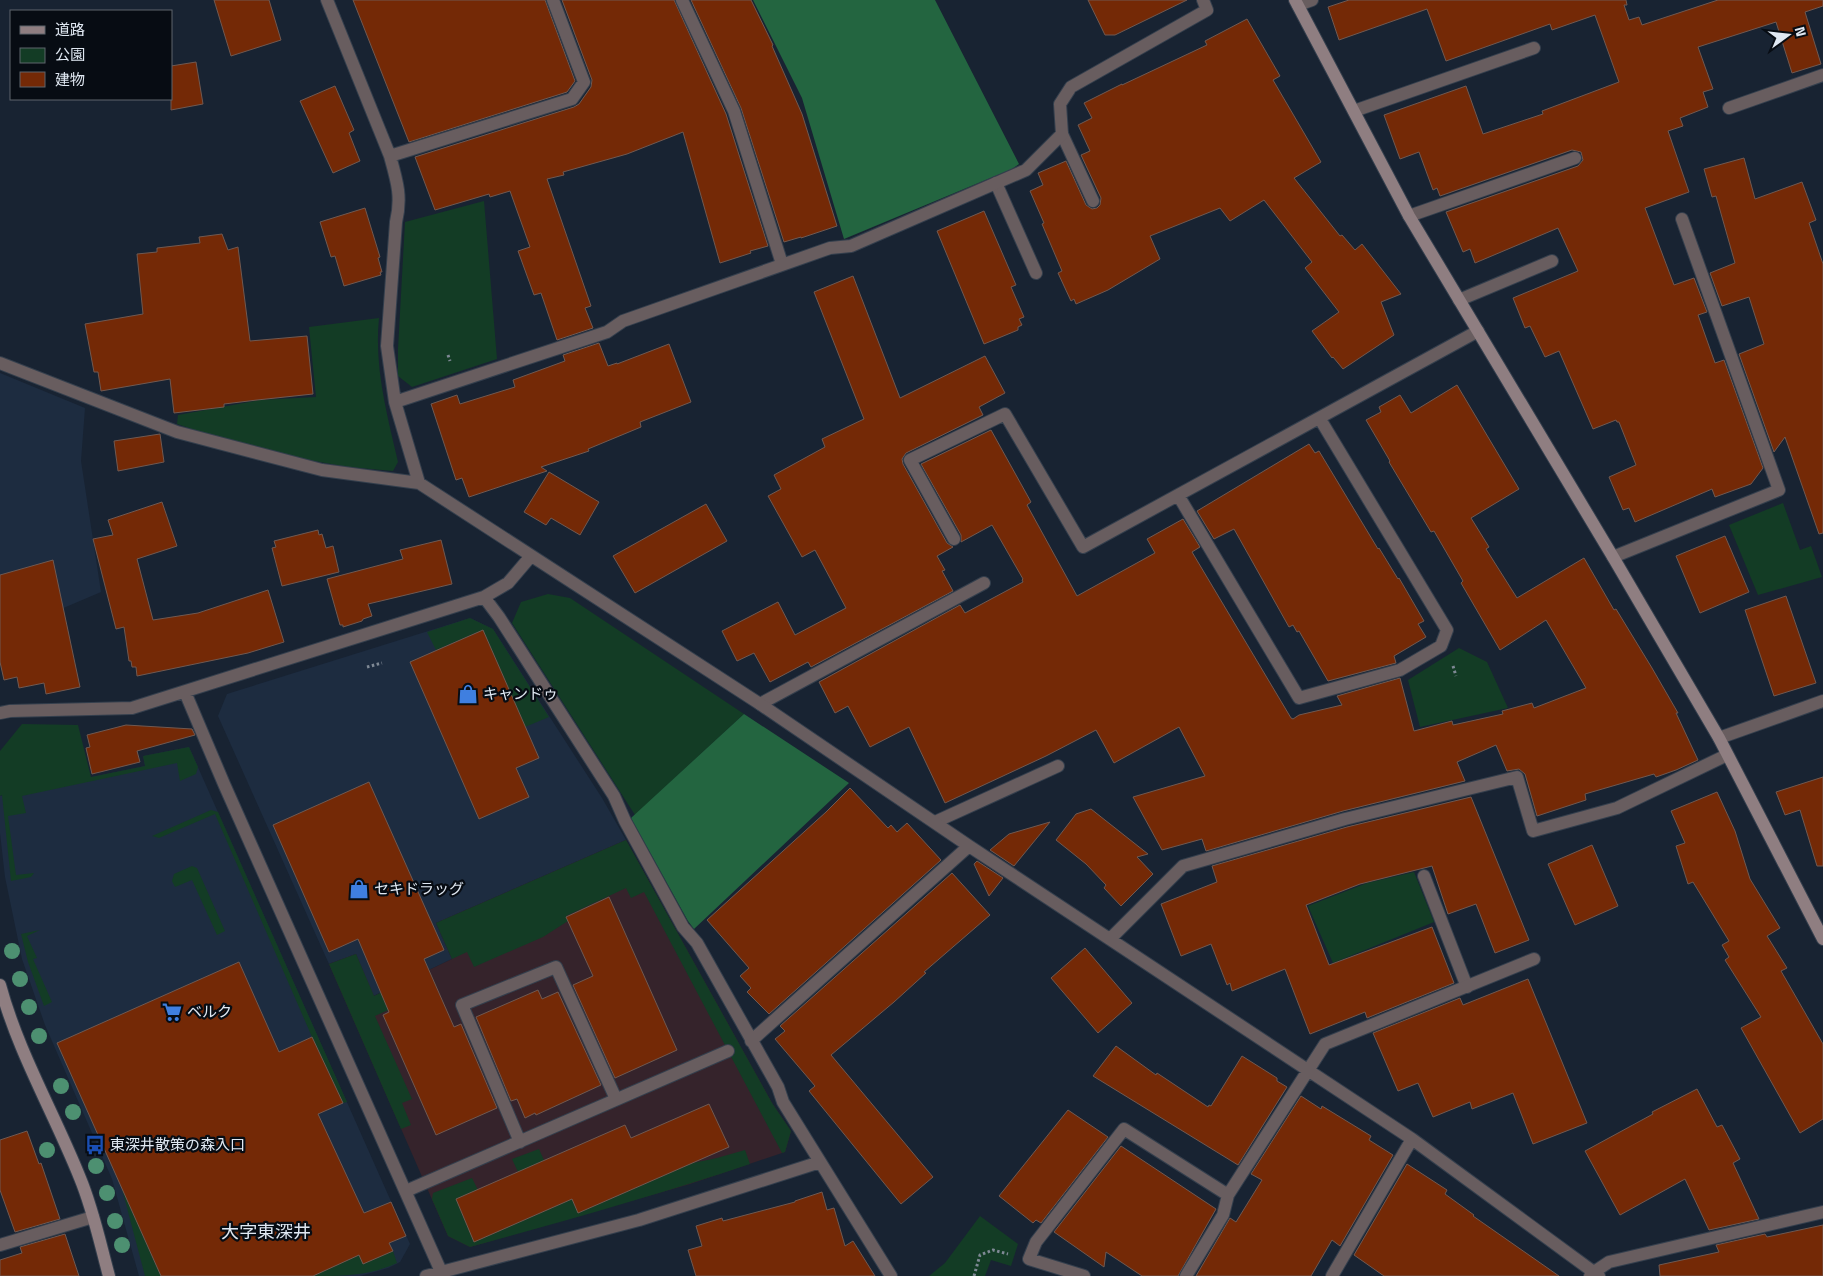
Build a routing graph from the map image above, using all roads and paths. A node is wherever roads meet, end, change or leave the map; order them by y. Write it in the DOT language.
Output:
graph roads {
  1 [pos="327,0"];
  2 [pos="553,0"];
  3 [pos="682,0"];
  4 [pos="1203,0"];
  5 [pos="1312,0"];
  6 [pos="1296,3"];
  7 [pos="1534,48"];
  8 [pos="1823,76"];
  9 [pos="1729,108"];
  10 [pos="1354,110"];
  11 [pos="1062,134"];
  12 [pos="390,156"];
  13 [pos="1575,158"];
  14 [pos="996,183"];
  15 [pos="1093,201"];
  16 [pos="1409,216"];
  17 [pos="1682,220"];
  18 [pos="1552,261"];
  19 [pos="782,264"];
  20 [pos="1036,273"];
  21 [pos="1459,300"];
  22 [pos="1478,331"];
  23 [pos="0,363"];
  24 [pos="395,402"];
  25 [pos="1320,419"];
  26 [pos="420,483"];
  27 [pos="1178,495"];
  28 [pos="954,539"];
  29 [pos="531,556"];
  30 [pos="1613,557"];
  31 [pos="984,583"];
  32 [pos="484,597"];
  33 [pos="382,663"];
  34 [pos="367,667"];
  35 [pos="185,692"];
  36 [pos="1823,701"];
  37 [pos="760,704"];
  38 [pos="0,713"];
  39 [pos="1718,738"];
  40 [pos="1727,755"];
  41 [pos="1058,766"];
  42 [pos="935,822"];
  43 [pos="969,846"];
  44 [pos="1424,876"];
  45 [pos="1820,926"];
  46 [pos="1110,939"];
  47 [pos="1823,939"];
  48 [pos="1534,959"];
  49 [pos="0,985"];
  50 [pos="1467,987"];
  51 [pos="751,1041"];
  52 [pos="728,1051"];
  53 [pos="1309,1071"];
  54 [pos="616,1099"];
  55 [pos="1412,1139"];
  56 [pos="520,1142"];
  57 [pos="820,1162"];
  58 [pos="406,1191"];
  59 [pos="1228,1195"];
  60 [pos="1823,1212"];
  61 [pos="93,1217"];
  62 [pos="0,1245"];
  63 [pos="1029,1259"];
  64 [pos="442,1274"];
  65 [pos="1595,1274"];
  66 [pos="109,1276"];
  67 [pos="426,1276"];
  68 [pos="891,1276"];
  69 [pos="974,1276"];
  70 [pos="1084,1276"];
  71 [pos="1186,1276"];
  72 [pos="1332,1276"];
  1 -- 12 [label="street"];
  2 -- 12 [label="street"];
  3 -- 19 [label="street"];
  4 -- 11 [label="street"];
  5 -- 6 [label="street"];
  6 -- 10 [label="street"];
  7 -- 10 [label="street"];
  8 -- 9 [label="street"];
  10 -- 16 [label="street"];
  11 -- 14 [label="street"];
  11 -- 15 [label="street"];
  12 -- 24 [label="street"];
  13 -- 16 [label="street"];
  14 -- 19 [label="street"];
  14 -- 20 [label="street"];
  16 -- 21 [label="street"];
  17 -- 30 [label="street"];
  18 -- 21 [label="street"];
  19 -- 24 [label="street"];
  21 -- 22 [label="street"];
  22 -- 25 [label="street"];
  22 -- 30 [label="street"];
  23 -- 26 [label="street"];
  24 -- 26 [label="street"];
  25 -- 27 [label="street"];
  25 -- 27 [label="street"];
  26 -- 29 [label="street"];
  27 -- 28 [label="street"];
  29 -- 32 [label="street"];
  29 -- 37 [label="street"];
  30 -- 39 [label="street"];
  31 -- 37 [label="street"];
  32 -- 35 [label="street"];
  32 -- 51 [label="street"];
  33 -- 34 [label="path"];
  35 -- 38 [label="street"];
  35 -- 58 [label="street"];
  36 -- 39 [label="street"];
  37 -- 42 [label="street"];
  39 -- 40 [label="street"];
  40 -- 45 [label="street"];
  40 -- 46 [label="street"];
  41 -- 42 [label="street"];
  42 -- 43 [label="street"];
  43 -- 46 [label="street"];
  43 -- 51 [label="street"];
  44 -- 50 [label="street"];
  45 -- 47 [label="street"];
  46 -- 53 [label="street"];
  48 -- 50 [label="street"];
  49 -- 61 [label="street"];
  50 -- 53 [label="street"];
  51 -- 57 [label="street"];
  52 -- 54 [label="street"];
  53 -- 55 [label="street"];
  53 -- 59 [label="street"];
  54 -- 56 [label="street"];
  54 -- 56 [label="street"];
  55 -- 65 [label="street"];
  55 -- 72 [label="street"];
  56 -- 58 [label="street"];
  57 -- 64 [label="street"];
  57 -- 68 [label="street"];
  58 -- 64 [label="street"];
  59 -- 63 [label="street"];
  59 -- 71 [label="street"];
  60 -- 65 [label="street"];
  61 -- 62 [label="street"];
  61 -- 66 [label="street"];
  63 -- 69 [label="path"];
  63 -- 70 [label="street"];
  64 -- 67 [label="street"];
}
